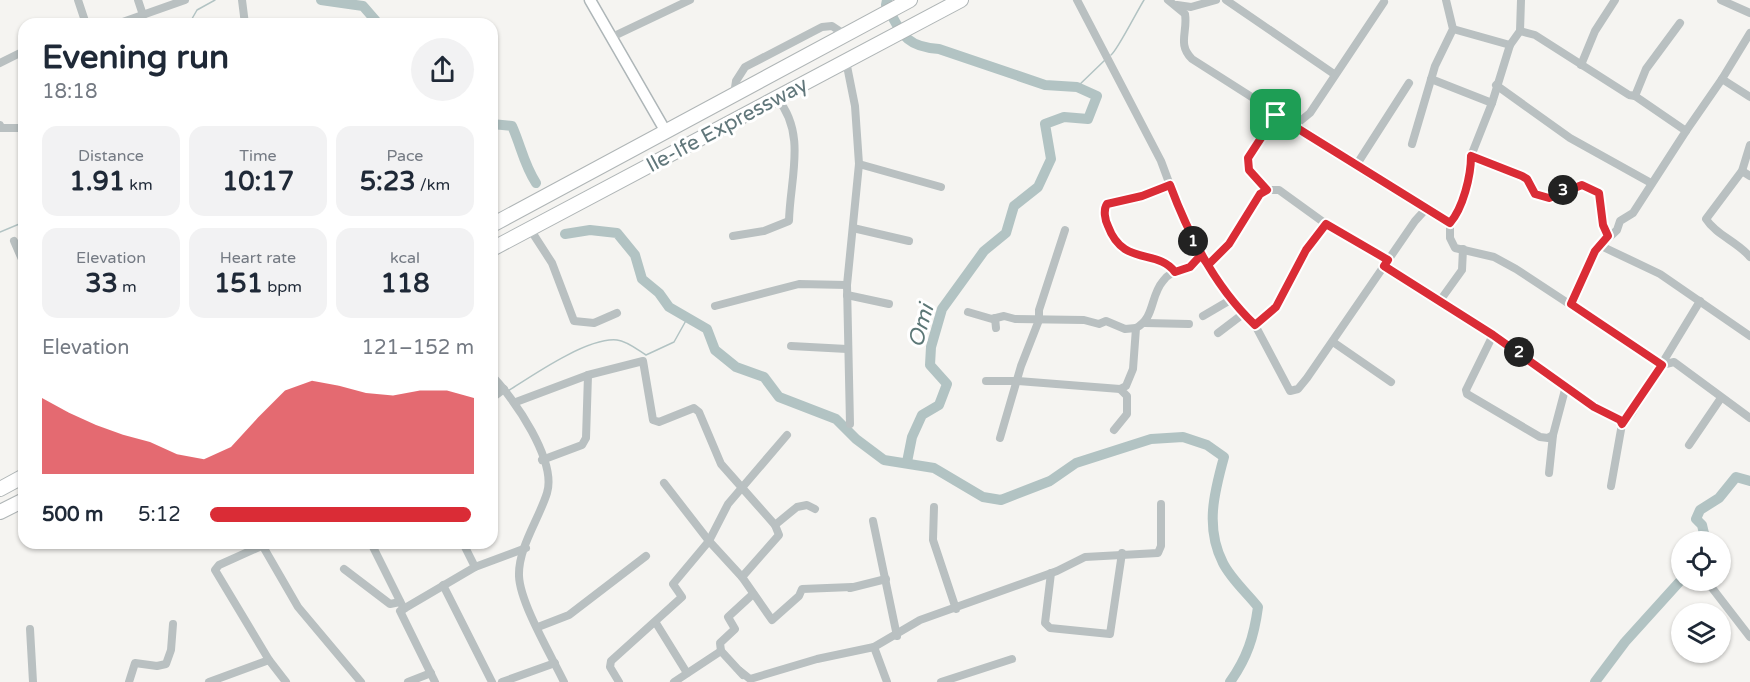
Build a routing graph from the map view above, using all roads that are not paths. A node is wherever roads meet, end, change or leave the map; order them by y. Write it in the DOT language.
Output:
graph roads {
  1 [pos="78,0"];
  2 [pos="138,0"];
  3 [pos="184,0"];
  4 [pos="242,0"];
  5 [pos="590,0"];
  6 [pos="690,0"];
  7 [pos="961,0"];
  8 [pos="1077,0"];
  9 [pos="1168,0"];
  10 [pos="1216,0"];
  11 [pos="1226,0"];
  12 [pos="1446,0"];
  13 [pos="1521,0"];
  14 [pos="1615,0"];
  15 [pos="1721,0"];
  16 [pos="1384,2"];
  17 [pos="904,3"];
  18 [pos="1177,5"];
  19 [pos="1750,13"];
  20 [pos="144,15"];
  21 [pos="84,18"];
  22 [pos="135,18"];
  23 [pos="244,18"];
  24 [pos="1680,23"];
  25 [pos="1453,29"];
  26 [pos="1520,31"];
  27 [pos="1750,33"];
  28 [pos="612,37"];
  29 [pos="1510,45"];
  30 [pos="18,54"];
  31 [pos="846,61"];
  32 [pos="0,63"];
  33 [pos="1581,65"];
  34 [pos="1334,74"];
  35 [pos="1431,79"];
  36 [pos="1722,79"];
  37 [pos="1409,83"];
  38 [pos="1496,85"];
  39 [pos="1635,96"];
  40 [pos="1750,97"];
  41 [pos="777,98"];
  42 [pos="718,103"];
  43 [pos="1492,103"];
  44 [pos="1276,115"];
  45 [pos="729,123"];
  46 [pos="0,125"];
  47 [pos="1294,126"];
  48 [pos="18,128"];
  49 [pos="1686,131"];
  50 [pos="666,132"];
  51 [pos="1412,144"];
  52 [pos="1750,145"];
  53 [pos="1471,156"];
  54 [pos="859,164"];
  55 [pos="1357,164"];
  56 [pos="1742,171"];
  57 [pos="1750,176"];
  58 [pos="1651,183"];
  59 [pos="1170,185"];
  60 [pos="941,187"];
  61 [pos="1267,190"];
  62 [pos="1423,208"];
  63 [pos="498,222"];
  64 [pos="1450,223"];
  65 [pos="1326,224"];
  66 [pos="853,228"];
  67 [pos="530,229"];
  68 [pos="1065,230"];
  69 [pos="498,232"];
  70 [pos="733,236"];
  71 [pos="1608,236"];
  72 [pos="14,241"];
  73 [pos="506,241"];
  74 [pos="909,241"];
  75 [pos="1599,245"];
  76 [pos="498,246"];
  77 [pos="1463,249"];
  78 [pos="18,250"];
  79 [pos="1201,255"];
  80 [pos="1750,257"];
  81 [pos="1386,263"];
  82 [pos="1208,265"];
  83 [pos="1175,272"];
  84 [pos="847,285"];
  85 [pos="847,295"];
  86 [pos="1232,299"];
  87 [pos="1700,301"];
  88 [pos="1439,302"];
  89 [pos="890,303"];
  90 [pos="1571,304"];
  91 [pos="715,306"];
  92 [pos="968,312"];
  93 [pos="617,313"];
  94 [pos="1243,314"];
  95 [pos="1203,316"];
  96 [pos="995,318"];
  97 [pos="1039,320"];
  98 [pos="1145,323"];
  99 [pos="1189,324"];
  100 [pos="1255,325"];
  101 [pos="996,328"];
  102 [pos="1136,328"];
  103 [pos="1218,333"];
  104 [pos="1493,335"];
  105 [pos="1750,336"];
  106 [pos="1333,342"];
  107 [pos="791,346"];
  108 [pos="848,350"];
  109 [pos="1662,365"];
  110 [pos="588,375"];
  111 [pos="986,381"];
  112 [pos="1018,381"];
  113 [pos="498,382"];
  114 [pos="1391,382"];
  115 [pos="1566,386"];
  116 [pos="1120,389"];
  117 [pos="506,390"];
  118 [pos="498,395"];
  119 [pos="1721,398"];
  120 [pos="516,402"];
  121 [pos="1750,418"];
  122 [pos="849,424"];
  123 [pos="1622,424"];
  124 [pos="1114,430"];
  125 [pos="787,435"];
  126 [pos="1554,435"];
  127 [pos="1000,438"];
  128 [pos="1689,445"];
  129 [pos="542,460"];
  130 [pos="1549,474"];
  131 [pos="18,479"];
  132 [pos="664,483"];
  133 [pos="1611,486"];
  134 [pos="0,489"];
  135 [pos="742,490"];
  136 [pos="18,503"];
  137 [pos="1161,504"];
  138 [pos="934,507"];
  139 [pos="815,509"];
  140 [pos="0,512"];
  141 [pos="873,521"];
  142 [pos="775,525"];
  143 [pos="709,541"];
  144 [pos="526,548"];
  145 [pos="253,549"];
  146 [pos="267,549"];
  147 [pos="374,549"];
  148 [pos="467,549"];
  149 [pos="1122,554"];
  150 [pos="646,556"];
  151 [pos="476,567"];
  152 [pos="344,569"];
  153 [pos="1051,573"];
  154 [pos="742,577"];
  155 [pos="886,579"];
  156 [pos="443,585"];
  157 [pos="1714,591"];
  158 [pos="753,594"];
  159 [pos="402,605"];
  160 [pos="956,609"];
  161 [pos="656,623"];
  162 [pos="173,624"];
  163 [pos="538,627"];
  164 [pos="30,629"];
  165 [pos="897,636"];
  166 [pos="1750,637"];
  167 [pos="874,647"];
  168 [pos="721,651"];
  169 [pos="1012,659"];
  170 [pos="269,660"];
  171 [pos="555,663"];
  172 [pos="740,671"];
  173 [pos="431,673"];
  174 [pos="687,673"];
  175 [pos="33,682"];
  176 [pos="129,682"];
  177 [pos="209,682"];
  178 [pos="286,682"];
  179 [pos="361,682"];
  180 [pos="408,682"];
  181 [pos="435,682"];
  182 [pos="492,682"];
  183 [pos="502,682"];
  184 [pos="564,682"];
  185 [pos="619,682"];
  186 [pos="675,682"];
  187 [pos="751,682"];
  188 [pos="887,682"];
  189 [pos="941,682"];
  1 -- 21 [label="street"];
  2 -- 20 [label="street"];
  3 -- 20 [label="street"];
  4 -- 23 [label="street"];
  5 -- 28 [label="street"];
  6 -- 28 [label="street"];
  7 -- 31 [label="highway, Ile-Ife Expressway"];
  8 -- 59 [label="street"];
  9 -- 18 [label="street"];
  10 -- 18 [label="street"];
  11 -- 34 [label="street"];
  12 -- 25 [label="street"];
  13 -- 26 [label="street"];
  14 -- 33 [label="street"];
  15 -- 19 [label="street"];
  16 -- 34 [label="street"];
  17 -- 42 [label="highway, Ile-Ife Expressway"];
  18 -- 44 [label="street"];
  20 -- 22 [label="street"];
  24 -- 39 [label="street"];
  25 -- 29 [label="street"];
  25 -- 35 [label="street"];
  26 -- 29 [label="street"];
  26 -- 33 [label="street"];
  27 -- 36 [label="street"];
  28 -- 50 [label="street"];
  29 -- 38 [label="street"];
  30 -- 32 [label="street"];
  31 -- 41 [label="highway, Ile-Ife Expressway"];
  31 -- 54 [label="street"];
  33 -- 39 [label="street"];
  34 -- 47 [label="street"];
  35 -- 43 [label="street"];
  35 -- 51 [label="street"];
  36 -- 40 [label="street"];
  36 -- 49 [label="street"];
  37 -- 55 [label="street"];
  38 -- 43 [label="street"];
  38 -- 58 [label="street"];
  39 -- 49 [label="street"];
  41 -- 45 [label="highway, Ile-Ife Expressway"];
  41 -- 70 [label="street"];
  42 -- 45 [label="highway"];
  42 -- 50 [label="highway, Ile-Ife Expressway"];
  43 -- 53 [label="street"];
  44 -- 47 [label="street"];
  44 -- 61 [label="street"];
  45 -- 67 [label="highway, Ile-Ife Expressway"];
  46 -- 48 [label="street"];
  47 -- 55 [label="street"];
  49 -- 58 [label="street"];
  50 -- 63 [label="highway, Ile-Ife Expressway"];
  52 -- 56 [label="street"];
  53 -- 64 [label="street"];
  53 -- 71 [label="street"];
  54 -- 60 [label="street"];
  54 -- 66 [label="street"];
  55 -- 62 [label="street"];
  56 -- 57 [label="street"];
  56 -- 80 [label="street"];
  58 -- 71 [label="street"];
  59 -- 79 [label="street"];
  59 -- 83 [label="street"];
  61 -- 65 [label="street"];
  61 -- 82 [label="street"];
  62 -- 64 [label="street"];
  62 -- 81 [label="street"];
  64 -- 77 [label="street"];
  65 -- 81 [label="street"];
  65 -- 100 [label="street"];
  66 -- 74 [label="street"];
  66 -- 84 [label="street"];
  67 -- 73 [label="highway, Ile-Ife Expressway"];
  67 -- 93 [label="street"];
  68 -- 97 [label="street"];
  69 -- 73 [label="highway"];
  71 -- 75 [label="street"];
  72 -- 78 [label="street"];
  73 -- 76 [label="highway, Ile-Ife Expressway"];
  75 -- 87 [label="street"];
  75 -- 90 [label="street"];
  77 -- 88 [label="street"];
  77 -- 90 [label="street"];
  79 -- 82 [label="street"];
  79 -- 83 [label="street"];
  81 -- 88 [label="street"];
  81 -- 106 [label="street"];
  82 -- 86 [label="street"];
  83 -- 98 [label="street"];
  84 -- 85 [label="street"];
  84 -- 91 [label="street"];
  85 -- 89 [label="street"];
  85 -- 108 [label="street"];
  86 -- 94 [label="street"];
  86 -- 95 [label="street"];
  87 -- 105 [label="street"];
  87 -- 109 [label="street"];
  88 -- 104 [label="street"];
  90 -- 109 [label="street"];
  92 -- 96 [label="street"];
  94 -- 100 [label="street"];
  94 -- 103 [label="street"];
  96 -- 97 [label="street"];
  96 -- 101 [label="street"];
  97 -- 102 [label="street"];
  97 -- 112 [label="street"];
  98 -- 99 [label="street"];
  98 -- 102 [label="street"];
  100 -- 106 [label="street"];
  102 -- 116 [label="street"];
  104 -- 115 [label="street"];
  104 -- 126 [label="street"];
  106 -- 114 [label="street"];
  107 -- 108 [label="street"];
  108 -- 122 [label="street"];
  109 -- 119 [label="street"];
  109 -- 123 [label="street"];
  110 -- 120 [label="street"];
  110 -- 129 [label="street"];
  110 -- 135 [label="street"];
  111 -- 112 [label="street"];
  112 -- 116 [label="street"];
  112 -- 127 [label="street"];
  113 -- 117 [label="street"];
  115 -- 123 [label="street"];
  115 -- 126 [label="street"];
  116 -- 124 [label="street"];
  117 -- 118 [label="street"];
  117 -- 120 [label="street"];
  119 -- 121 [label="street"];
  119 -- 128 [label="street"];
  120 -- 129 [label="street"];
  123 -- 133 [label="street"];
  125 -- 135 [label="street"];
  126 -- 130 [label="street"];
  129 -- 144 [label="street"];
  131 -- 134 [label="highway"];
  132 -- 143 [label="street"];
  135 -- 142 [label="street"];
  135 -- 143 [label="street"];
  136 -- 140 [label="highway"];
  137 -- 149 [label="street"];
  138 -- 160 [label="street"];
  139 -- 142 [label="street"];
  141 -- 155 [label="street"];
  142 -- 154 [label="street"];
  143 -- 154 [label="street"];
  143 -- 161 [label="street"];
  144 -- 151 [label="street"];
  144 -- 163 [label="street"];
  145 -- 170 [label="street"];
  146 -- 179 [label="street"];
  147 -- 159 [label="street"];
  148 -- 151 [label="street"];
  149 -- 153 [label="street"];
  149 -- 153 [label="street"];
  150 -- 163 [label="street"];
  151 -- 156 [label="street"];
  152 -- 159 [label="street"];
  153 -- 160 [label="street"];
  154 -- 158 [label="street"];
  155 -- 158 [label="street"];
  155 -- 165 [label="street"];
  156 -- 159 [label="street"];
  156 -- 182 [label="street"];
  157 -- 166 [label="street"];
  158 -- 168 [label="street"];
  159 -- 173 [label="street"];
  160 -- 165 [label="street"];
  161 -- 174 [label="street"];
  161 -- 185 [label="street"];
  162 -- 176 [label="street"];
  163 -- 171 [label="street"];
  164 -- 175 [label="street"];
  165 -- 167 [label="street"];
  167 -- 172 [label="street"];
  167 -- 188 [label="street"];
  168 -- 172 [label="street"];
  168 -- 174 [label="street"];
  169 -- 189 [label="street"];
  170 -- 177 [label="street"];
  170 -- 178 [label="street"];
  171 -- 183 [label="street"];
  171 -- 184 [label="street"];
  172 -- 187 [label="street"];
  173 -- 180 [label="street"];
  173 -- 181 [label="street"];
  174 -- 186 [label="street"];
}
